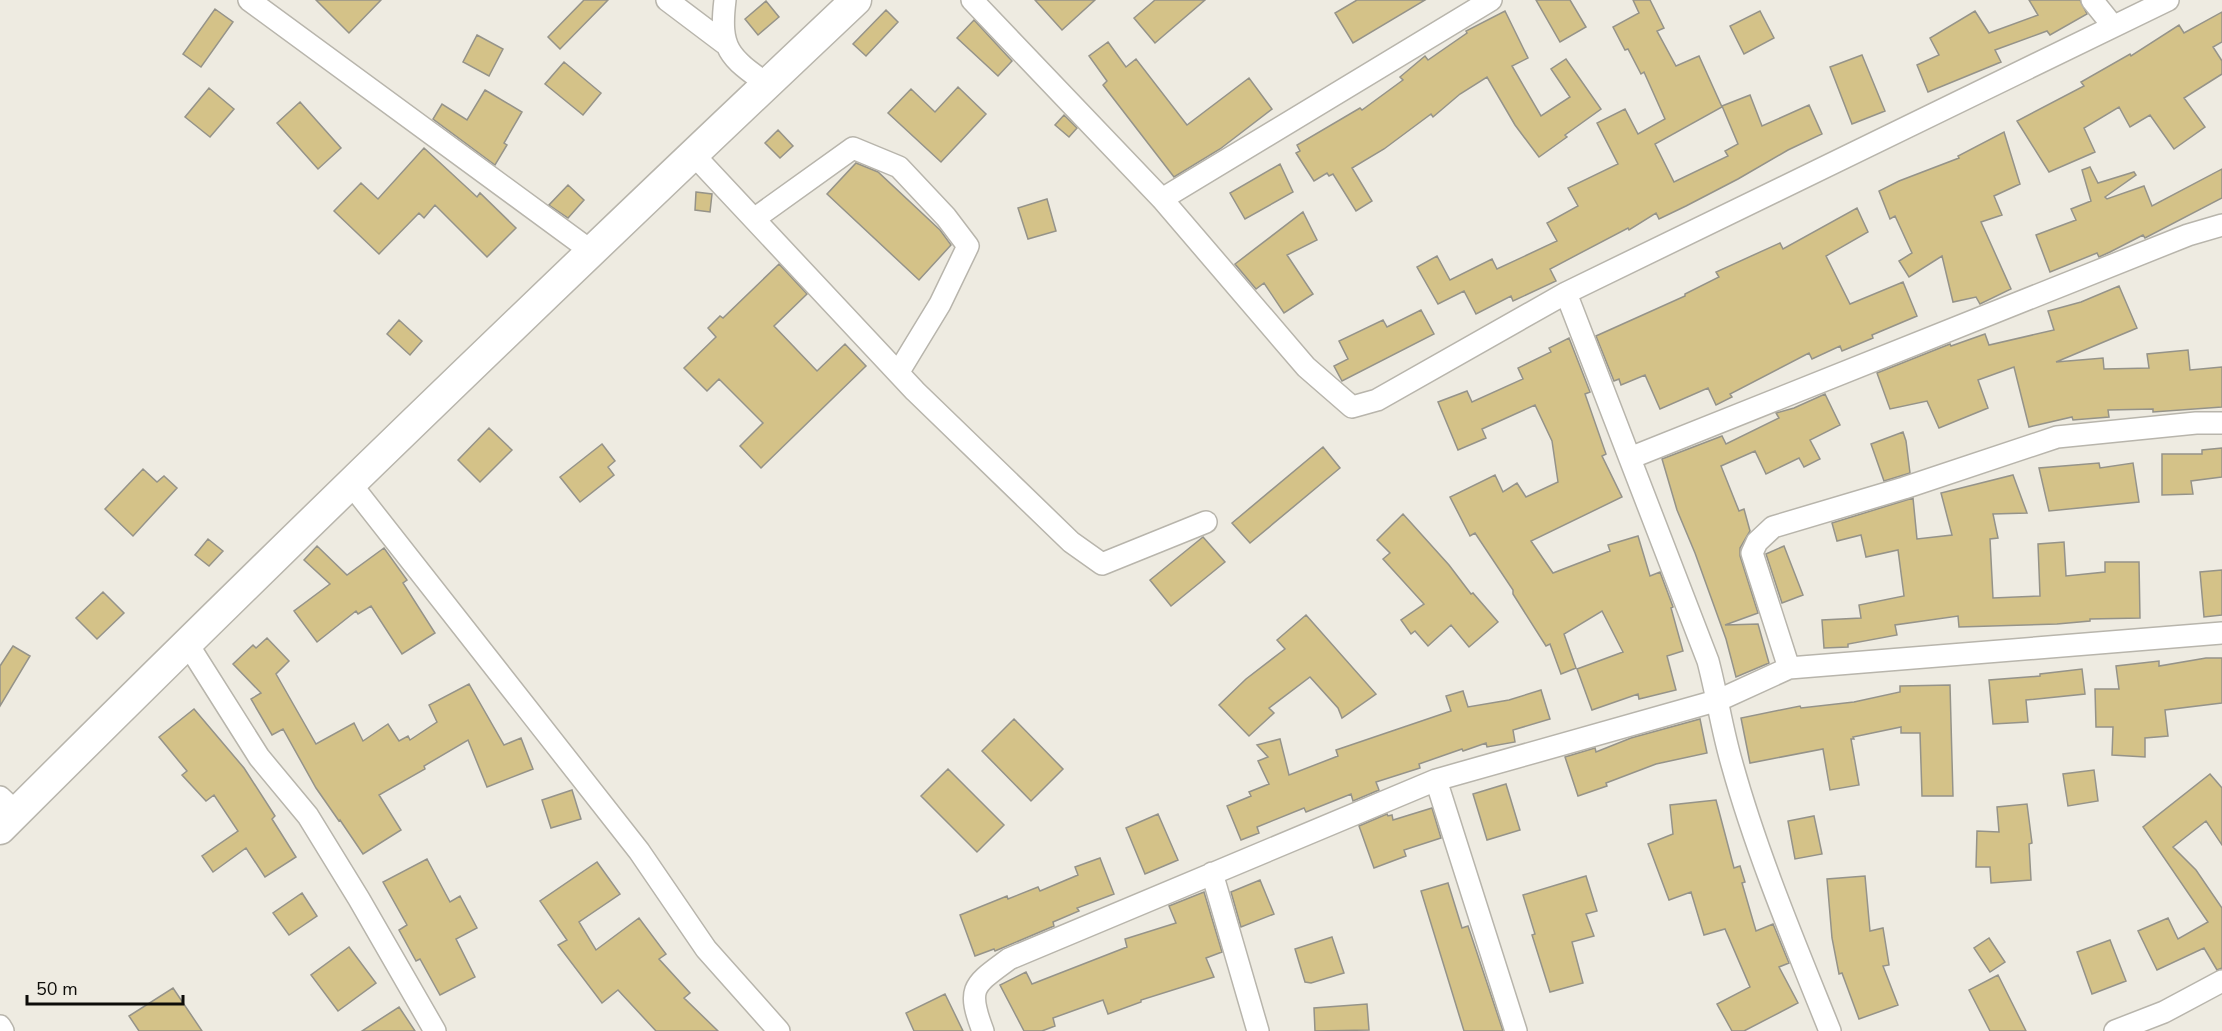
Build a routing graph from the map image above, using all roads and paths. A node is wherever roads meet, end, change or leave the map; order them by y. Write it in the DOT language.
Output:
graph roads {
  1 [pos="249,0"];
  2 [pos="668,0"];
  3 [pos="725,0"];
  4 [pos="856,0"];
  5 [pos="972,0"];
  6 [pos="1491,0"];
  7 [pos="2092,0"];
  8 [pos="2168,0"];
  9 [pos="2113,26"];
  10 [pos="724,43"];
  11 [pos="767,84"];
  12 [pos="693,154"];
  13 [pos="1162,199"];
  14 [pos="754,219"];
  15 [pos="2222,225"];
  16 [pos="591,251"];
  17 [pos="1566,292"];
  18 [pos="898,373"];
  19 [pos="2222,423"];
  20 [pos="1629,458"];
  21 [pos="350,483"];
  22 [pos="1206,522"];
  23 [pos="2222,633"];
  24 [pos="187,643"];
  25 [pos="1790,668"];
  26 [pos="1719,700"];
  27 [pos="1436,780"];
  28 [pos="5,813"];
  29 [pos="1212,873"];
  30 [pos="2222,981"];
  31 [pos="0,1026"];
  32 [pos="3,1031"];
  33 [pos="435,1031"];
  34 [pos="779,1031"];
  35 [pos="983,1031"];
  36 [pos="1258,1031"];
  37 [pos="1516,1031"];
  38 [pos="1830,1031"];
  39 [pos="2115,1031"];
  1 -- 16 [label="street"];
  2 -- 10 [label="street"];
  3 -- 10 [label="street"];
  4 -- 11 [label="street"];
  5 -- 13 [label="street"];
  6 -- 13 [label="street"];
  7 -- 9 [label="street"];
  8 -- 9 [label="street"];
  9 -- 17 [label="street"];
  10 -- 11 [label="street"];
  11 -- 12 [label="street"];
  12 -- 14 [label="street"];
  12 -- 16 [label="street"];
  13 -- 17 [label="street"];
  14 -- 18 [label="street"];
  14 -- 18 [label="street"];
  15 -- 20 [label="street"];
  16 -- 21 [label="street"];
  17 -- 20 [label="street"];
  18 -- 22 [label="street"];
  19 -- 25 [label="street"];
  20 -- 26 [label="street"];
  21 -- 24 [label="street"];
  21 -- 34 [label="street"];
  23 -- 25 [label="street"];
  24 -- 28 [label="street"];
  24 -- 33 [label="street"];
  25 -- 26 [label="street"];
  26 -- 27 [label="street"];
  26 -- 38 [label="street"];
  27 -- 29 [label="street"];
  27 -- 37 [label="street"];
  29 -- 35 [label="street"];
  29 -- 36 [label="street"];
  30 -- 39 [label="street"];
  31 -- 32 [label="street"];
}
